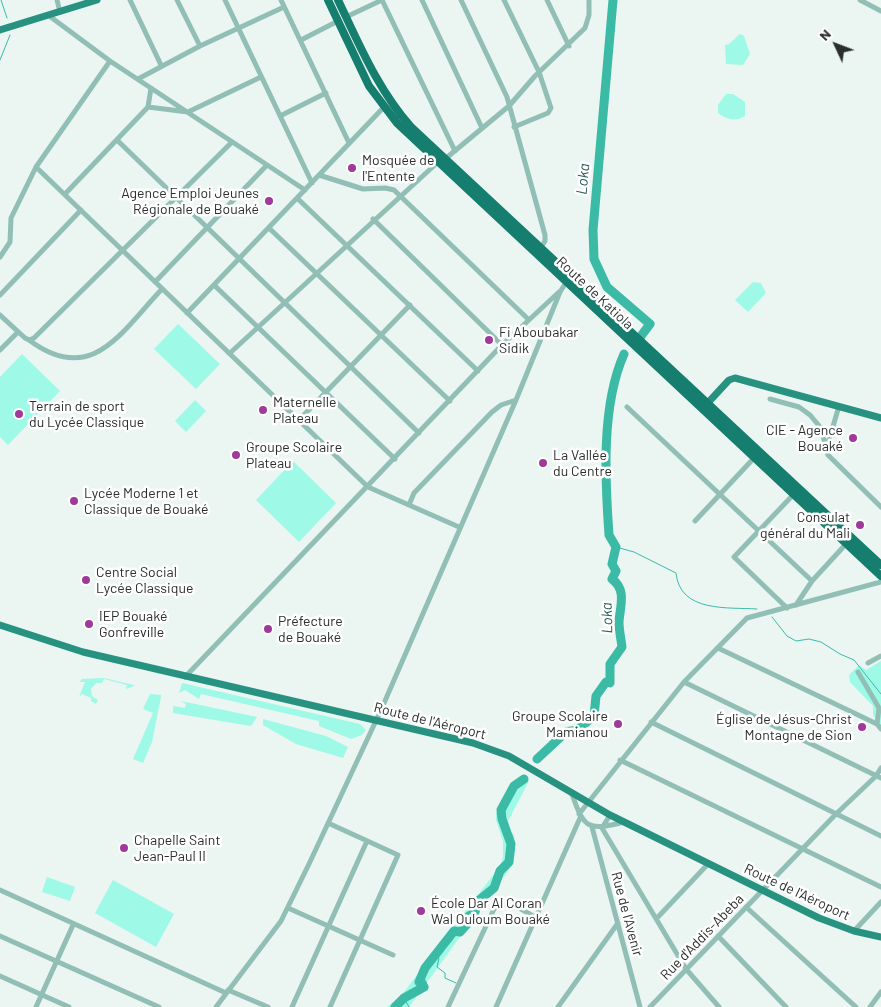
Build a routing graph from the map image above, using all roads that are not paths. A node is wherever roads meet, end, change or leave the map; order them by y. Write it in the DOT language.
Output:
graph roads {
  1 [pos="58,0"];
  2 [pos="97,0"];
  3 [pos="130,0"];
  4 [pos="177,0"];
  5 [pos="225,0"];
  6 [pos="281,0"];
  7 [pos="328,0"];
  8 [pos="338,0"];
  9 [pos="382,0"];
  10 [pos="422,0"];
  11 [pos="461,0"];
  12 [pos="504,0"];
  13 [pos="547,0"];
  14 [pos="589,0"];
  15 [pos="860,0"];
  16 [pos="284,7"];
  17 [pos="881,11"];
  18 [pos="60,12"];
  19 [pos="48,15"];
  20 [pos="346,17"];
  21 [pos="338,21"];
  22 [pos="238,29"];
  23 [pos="0,30"];
  24 [pos="301,40"];
  25 [pos="200,46"];
  26 [pos="569,46"];
  27 [pos="110,62"];
  28 [pos="161,65"];
  29 [pos="538,72"];
  30 [pos="261,76"];
  31 [pos="138,79"];
  32 [pos="151,88"];
  33 [pos="326,93"];
  34 [pos="509,106"];
  35 [pos="148,107"];
  36 [pos="384,108"];
  37 [pos="188,112"];
  38 [pos="280,116"];
  39 [pos="514,127"];
  40 [pos="482,128"];
  41 [pos="117,140"];
  42 [pos="232,142"];
  43 [pos="349,143"];
  44 [pos="455,151"];
  45 [pos="441,161"];
  46 [pos="267,165"];
  47 [pos="36,167"];
  48 [pos="319,175"];
  49 [pos="312,183"];
  50 [pos="305,190"];
  51 [pos="65,194"];
  52 [pos="400,195"];
  53 [pos="177,198"];
  54 [pos="297,198"];
  55 [pos="81,210"];
  56 [pos="373,220"];
  57 [pos="207,228"];
  58 [pos="269,228"];
  59 [pos="347,245"];
  60 [pos="540,249"];
  61 [pos="123,252"];
  62 [pos="0,257"];
  63 [pos="239,258"];
  64 [pos="316,274"];
  65 [pos="568,280"];
  66 [pos="155,282"];
  67 [pos="214,285"];
  68 [pos="162,288"];
  69 [pos="560,292"];
  70 [pos="0,295"];
  71 [pos="284,302"];
  72 [pos="410,305"];
  73 [pos="187,312"];
  74 [pos="0,315"];
  75 [pos="528,319"];
  76 [pos="257,327"];
  77 [pos="18,332"];
  78 [pos="381,335"];
  79 [pos="29,340"];
  80 [pos="502,346"];
  81 [pos="0,350"];
  82 [pos="230,353"];
  83 [pos="351,366"];
  84 [pos="478,371"];
  85 [pos="326,393"];
  86 [pos="770,399"];
  87 [pos="516,400"];
  88 [pos="450,401"];
  89 [pos="838,406"];
  90 [pos="704,407"];
  91 [pos="627,408"];
  92 [pos="881,418"];
  93 [pos="299,420"];
  94 [pos="420,433"];
  95 [pos="826,450"];
  96 [pos="754,458"];
  97 [pos="395,459"];
  98 [pos="368,487"];
  99 [pos="720,495"];
  100 [pos="793,495"];
  101 [pos="409,505"];
  102 [pos="881,507"];
  103 [pos="695,521"];
  104 [pos="460,527"];
  105 [pos="759,531"];
  106 [pos="846,544"];
  107 [pos="881,565"];
  108 [pos="881,576"];
  109 [pos="812,581"];
  110 [pos="881,582"];
  111 [pos="795,606"];
  112 [pos="787,608"];
  113 [pos="0,625"];
  114 [pos="718,648"];
  115 [pos="881,656"];
  116 [pos="868,663"];
  117 [pos="858,672"];
  118 [pos="185,677"];
  119 [pos="684,682"];
  120 [pos="376,721"];
  121 [pos="651,722"];
  122 [pos="879,727"];
  123 [pos="620,760"];
  124 [pos="881,768"];
  125 [pos="879,777"];
  126 [pos="572,794"];
  127 [pos="587,803"];
  128 [pos="836,814"];
  129 [pos="610,815"];
  130 [pos="580,816"];
  131 [pos="624,822"];
  132 [pos="328,824"];
  133 [pos="592,827"];
  134 [pos="602,828"];
  135 [pos="881,836"];
  136 [pos="367,841"];
  137 [pos="803,850"];
  138 [pos="708,864"];
  139 [pos="881,887"];
  140 [pos="0,890"];
  141 [pos="762,891"];
  142 [pos="881,902"];
  143 [pos="746,907"];
  144 [pos="288,908"];
  145 [pos="535,917"];
  146 [pos="657,918"];
  147 [pos="618,923"];
  148 [pos="73,925"];
  149 [pos="329,926"];
  150 [pos="854,932"];
  151 [pos="0,936"];
  152 [pos="718,936"];
  153 [pos="881,937"];
  154 [pos="360,940"];
  155 [pos="393,954"];
  156 [pos="57,962"];
  157 [pos="686,969"];
  158 [pos="0,976"];
  159 [pos="227,991"];
  160 [pos="881,992"];
  161 [pos="42,995"];
  162 [pos="36,1007"];
  163 [pos="69,1007"];
  164 [pos="159,1007"];
  165 [pos="216,1007"];
  166 [pos="268,1007"];
  167 [pos="292,1007"];
  168 [pos="330,1007"];
  169 [pos="448,1007"];
  170 [pos="496,1007"];
  171 [pos="558,1007"];
  172 [pos="640,1007"];
  173 [pos="650,1007"];
  174 [pos="719,1007"];
  175 [pos="786,1007"];
  176 [pos="856,1007"];
  177 [pos="870,1007"];
  1 -- 18 [label="street"];
  2 -- 18 [label="main road"];
  3 -- 28 [label="street"];
  4 -- 25 [label="street"];
  5 -- 22 [label="street"];
  6 -- 16 [label="street"];
  7 -- 21 [label="highway, Route de Katiola"];
  8 -- 20 [label="highway, Route de Katiola"];
  9 -- 20 [label="street"];
  9 -- 44 [label="street"];
  10 -- 40 [label="street"];
  11 -- 34 [label="street"];
  12 -- 29 [label="street"];
  13 -- 26 [label="street"];
  14 -- 26 [label="street"];
  15 -- 17 [label="street"];
  16 -- 22 [label="street"];
  16 -- 24 [label="street"];
  18 -- 19 [label="main road"];
  19 -- 23 [label="main road"];
  19 -- 27 [label="street"];
  20 -- 45 [label="highway, Route de Katiola"];
  21 -- 24 [label="street"];
  21 -- 36 [label="highway, Route de Katiola"];
  22 -- 25 [label="street"];
  22 -- 30 [label="street"];
  24 -- 33 [label="street"];
  25 -- 28 [label="street"];
  26 -- 29 [label="street"];
  27 -- 31 [label="street"];
  27 -- 47 [label="street"];
  28 -- 31 [label="street"];
  29 -- 34 [label="street"];
  29 -- 39 [label="street"];
  30 -- 37 [label="street"];
  30 -- 38 [label="street"];
  31 -- 32 [label="street"];
  32 -- 35 [label="street"];
  32 -- 37 [label="street"];
  33 -- 38 [label="street"];
  33 -- 43 [label="street"];
  34 -- 39 [label="street"];
  34 -- 40 [label="street"];
  35 -- 37 [label="street"];
  35 -- 41 [label="street"];
  36 -- 43 [label="street"];
  36 -- 45 [label="highway, Route de Katiola"];
  37 -- 42 [label="street"];
  38 -- 49 [label="street"];
  39 -- 60 [label="street"];
  40 -- 44 [label="street"];
  41 -- 51 [label="street"];
  41 -- 53 [label="street"];
  42 -- 46 [label="street"];
  42 -- 53 [label="street"];
  43 -- 48 [label="street"];
  44 -- 45 [label="street"];
  45 -- 52 [label="street"];
  45 -- 60 [label="highway, Route de Katiola"];
  45 -- 65 [label="highway, Route de Katiola"];
  46 -- 50 [label="street"];
  46 -- 57 [label="street"];
  47 -- 51 [label="street"];
  47 -- 62 [label="street"];
  48 -- 49 [label="street"];
  48 -- 52 [label="street"];
  49 -- 50 [label="street"];
  50 -- 54 [label="street"];
  51 -- 55 [label="street"];
  52 -- 56 [label="street"];
  52 -- 75 [label="street"];
  53 -- 57 [label="street"];
  53 -- 61 [label="street"];
  54 -- 58 [label="street"];
  54 -- 59 [label="street"];
  55 -- 61 [label="street"];
  55 -- 70 [label="street"];
  56 -- 59 [label="street"];
  56 -- 80 [label="street"];
  57 -- 63 [label="street"];
  57 -- 66 [label="street"];
  58 -- 63 [label="street"];
  58 -- 64 [label="street"];
  59 -- 64 [label="street"];
  59 -- 72 [label="street"];
  60 -- 65 [label="highway, Route de Katiola"];
  61 -- 66 [label="street"];
  61 -- 79 [label="street"];
  63 -- 67 [label="street"];
  63 -- 71 [label="street"];
  64 -- 71 [label="street"];
  64 -- 78 [label="street"];
  65 -- 69 [label="street"];
  65 -- 90 [label="highway, Route de Katiola"];
  66 -- 68 [label="street"];
  67 -- 73 [label="street"];
  67 -- 76 [label="street"];
  68 -- 73 [label="street"];
  68 -- 79 [label="street"];
  69 -- 75 [label="street"];
  69 -- 87 [label="street"];
  71 -- 76 [label="street"];
  71 -- 83 [label="street"];
  72 -- 78 [label="street"];
  72 -- 84 [label="street"];
  73 -- 82 [label="street"];
  74 -- 77 [label="street"];
  75 -- 80 [label="street"];
  76 -- 82 [label="street"];
  76 -- 85 [label="street"];
  77 -- 79 [label="street"];
  77 -- 81 [label="street"];
  78 -- 83 [label="street"];
  78 -- 88 [label="street"];
  80 -- 84 [label="street"];
  82 -- 93 [label="street"];
  83 -- 85 [label="street"];
  83 -- 94 [label="street"];
  84 -- 88 [label="street"];
  85 -- 93 [label="street"];
  85 -- 97 [label="street"];
  86 -- 95 [label="street"];
  87 -- 101 [label="street"];
  87 -- 104 [label="street"];
  88 -- 94 [label="street"];
  89 -- 90 [label="main road"];
  89 -- 92 [label="main road"];
  89 -- 95 [label="street"];
  90 -- 96 [label="highway, Route de Katiola"];
  90 -- 107 [label="highway, Route de Katiola"];
  91 -- 99 [label="street"];
  93 -- 98 [label="street"];
  94 -- 97 [label="street"];
  95 -- 102 [label="street"];
  96 -- 99 [label="street"];
  96 -- 100 [label="highway, Route de Katiola"];
  97 -- 98 [label="street"];
  98 -- 101 [label="street"];
  98 -- 118 [label="street"];
  99 -- 103 [label="street"];
  99 -- 105 [label="street"];
  100 -- 105 [label="street"];
  100 -- 106 [label="highway, Route de Katiola"];
  101 -- 104 [label="street"];
  104 -- 120 [label="street"];
  105 -- 109 [label="street"];
  105 -- 112 [label="street"];
  106 -- 108 [label="highway, Route de Katiola"];
  106 -- 109 [label="street"];
  109 -- 111 [label="street"];
  110 -- 111 [label="street"];
  111 -- 112 [label="street"];
  112 -- 114 [label="street"];
  113 -- 118 [label="main road, Route de l'Aéroport"];
  114 -- 119 [label="street"];
  114 -- 122 [label="street"];
  115 -- 116 [label="street"];
  117 -- 122 [label="street"];
  118 -- 120 [label="main road, Route de l'Aéroport"];
  119 -- 121 [label="street"];
  119 -- 125 [label="street"];
  120 -- 126 [label="main road, Route de l'Aéroport"];
  120 -- 132 [label="street"];
  121 -- 123 [label="street"];
  121 -- 128 [label="street"];
  123 -- 127 [label="street"];
  123 -- 137 [label="street"];
  124 -- 125 [label="street, Rue d'Addis-Abeba"];
  125 -- 128 [label="street, Rue d'Addis-Abeba"];
  126 -- 127 [label="main road, Route de l'Aéroport"];
  126 -- 130 [label="street"];
  127 -- 129 [label="main road, Route de l'Aéroport"];
  127 -- 130 [label="street"];
  128 -- 135 [label="street"];
  128 -- 137 [label="street, Rue d'Addis-Abeba"];
  129 -- 131 [label="main road, Route de l'Aéroport"];
  129 -- 134 [label="street"];
  130 -- 133 [label="street"];
  130 -- 145 [label="street"];
  131 -- 134 [label="street"];
  131 -- 138 [label="main road, Route de l'Aéroport"];
  132 -- 136 [label="street"];
  132 -- 144 [label="street"];
  133 -- 134 [label="street"];
  133 -- 147 [label="street, Rue de l'Avenir"];
  134 -- 146 [label="street"];
  136 -- 149 [label="street"];
  136 -- 154 [label="street"];
  137 -- 139 [label="street"];
  137 -- 141 [label="street, Rue d'Addis-Abeba"];
  138 -- 141 [label="main road, Route de l'Aéroport"];
  138 -- 146 [label="street"];
  140 -- 148 [label="street"];
  141 -- 143 [label="street, Rue d'Addis-Abeba"];
  141 -- 150 [label="main road, Route de l'Aéroport"];
  142 -- 150 [label="street"];
  143 -- 152 [label="street, Rue d'Addis-Abeba"];
  143 -- 176 [label="street"];
  144 -- 149 [label="street"];
  144 -- 159 [label="street"];
  145 -- 169 [label="street"];
  145 -- 170 [label="street"];
  146 -- 157 [label="street"];
  147 -- 171 [label="street"];
  147 -- 172 [label="street, Rue de l'Avenir"];
  148 -- 156 [label="street"];
  148 -- 159 [label="street"];
  149 -- 154 [label="street"];
  149 -- 167 [label="street"];
  150 -- 153 [label="main road, Route de l'Aéroport"];
  151 -- 156 [label="street"];
  152 -- 157 [label="street, Rue d'Addis-Abeba"];
  152 -- 175 [label="street"];
  154 -- 155 [label="street"];
  154 -- 168 [label="street"];
  156 -- 161 [label="street"];
  156 -- 164 [label="street"];
  157 -- 173 [label="street, Rue d'Addis-Abeba"];
  157 -- 174 [label="street"];
  158 -- 161 [label="street"];
  159 -- 165 [label="street"];
  159 -- 166 [label="street"];
  160 -- 177 [label="street"];
  161 -- 162 [label="street"];
  161 -- 163 [label="street"];
}
